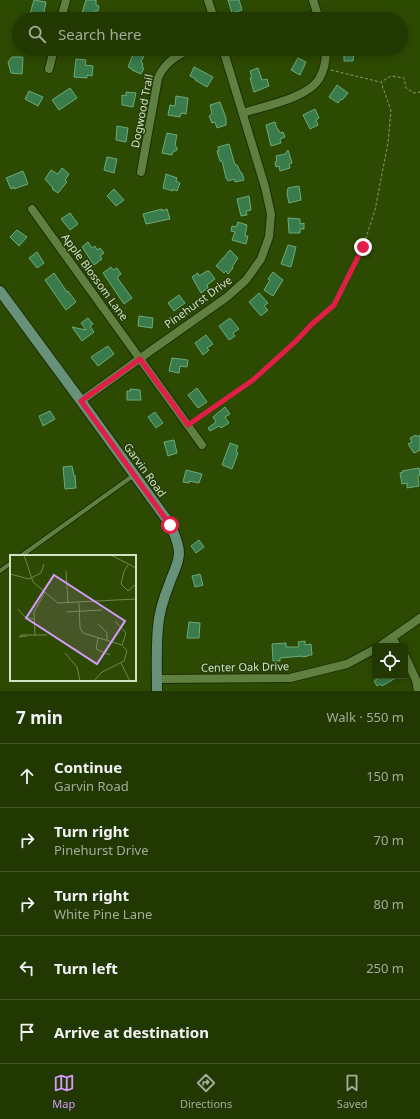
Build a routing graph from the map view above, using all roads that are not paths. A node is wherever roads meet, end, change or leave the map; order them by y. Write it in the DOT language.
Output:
graph roads {
  1 [pos="66,0"];
  2 [pos="208,0"];
  3 [pos="313,0"];
  4 [pos="63,12"];
  5 [pos="212,12"];
  6 [pos="317,12"];
  7 [pos="52,56"];
  8 [pos="175,56"];
  9 [pos="225,56"];
  10 [pos="325,56"];
  11 [pos="49,69"];
  12 [pos="243,113"];
  13 [pos="141,172"];
  14 [pos="32,209"];
  15 [pos="0,291"];
  16 [pos="140,359"];
  17 [pos="81,401"];
  18 [pos="202,444"];
  19 [pos="134,474"];
  20 [pos="22,555"];
  21 [pos="10,564"];
  22 [pos="0,572"];
  23 [pos="420,618"];
  24 [pos="392,638"];
  25 [pos="384,643"];
  26 [pos="396,643"];
  27 [pos="372,651"];
  28 [pos="408,663"];
  29 [pos="157,679"];
  30 [pos="157,691"];
  31 [pos="418,691"];
  1 -- 4 [label="street"];
  2 -- 5 [label="street"];
  3 -- 6 [label="street"];
  7 -- 11 [label="street"];
  8 -- 13 [label="street, Dogwood Trail"];
  9 -- 12 [label="street, Pinehurst Drive"];
  10 -- 12 [label="street"];
  12 -- 16 [label="street, Pinehurst Drive"];
  14 -- 16 [label="street, Apple Blossom Lane"];
  15 -- 17 [label="street, Garvin Road"];
  16 -- 17 [label="street, Pinehurst Drive"];
  16 -- 18 [label="street, Apple Blossom Lane"];
  17 -- 19 [label="street, Garvin Road"];
  19 -- 20 [label="lane"];
  19 -- 29 [label="street, Garvin Road"];
  21 -- 22 [label="lane"];
  23 -- 24 [label="street"];
  24 -- 25 [label="street"];
  24 -- 26 [label="street"];
  27 -- 29 [label="street, Center Oak Drive"];
  28 -- 31 [label="street"];
  29 -- 30 [label="street, Garvin Road"];
}
